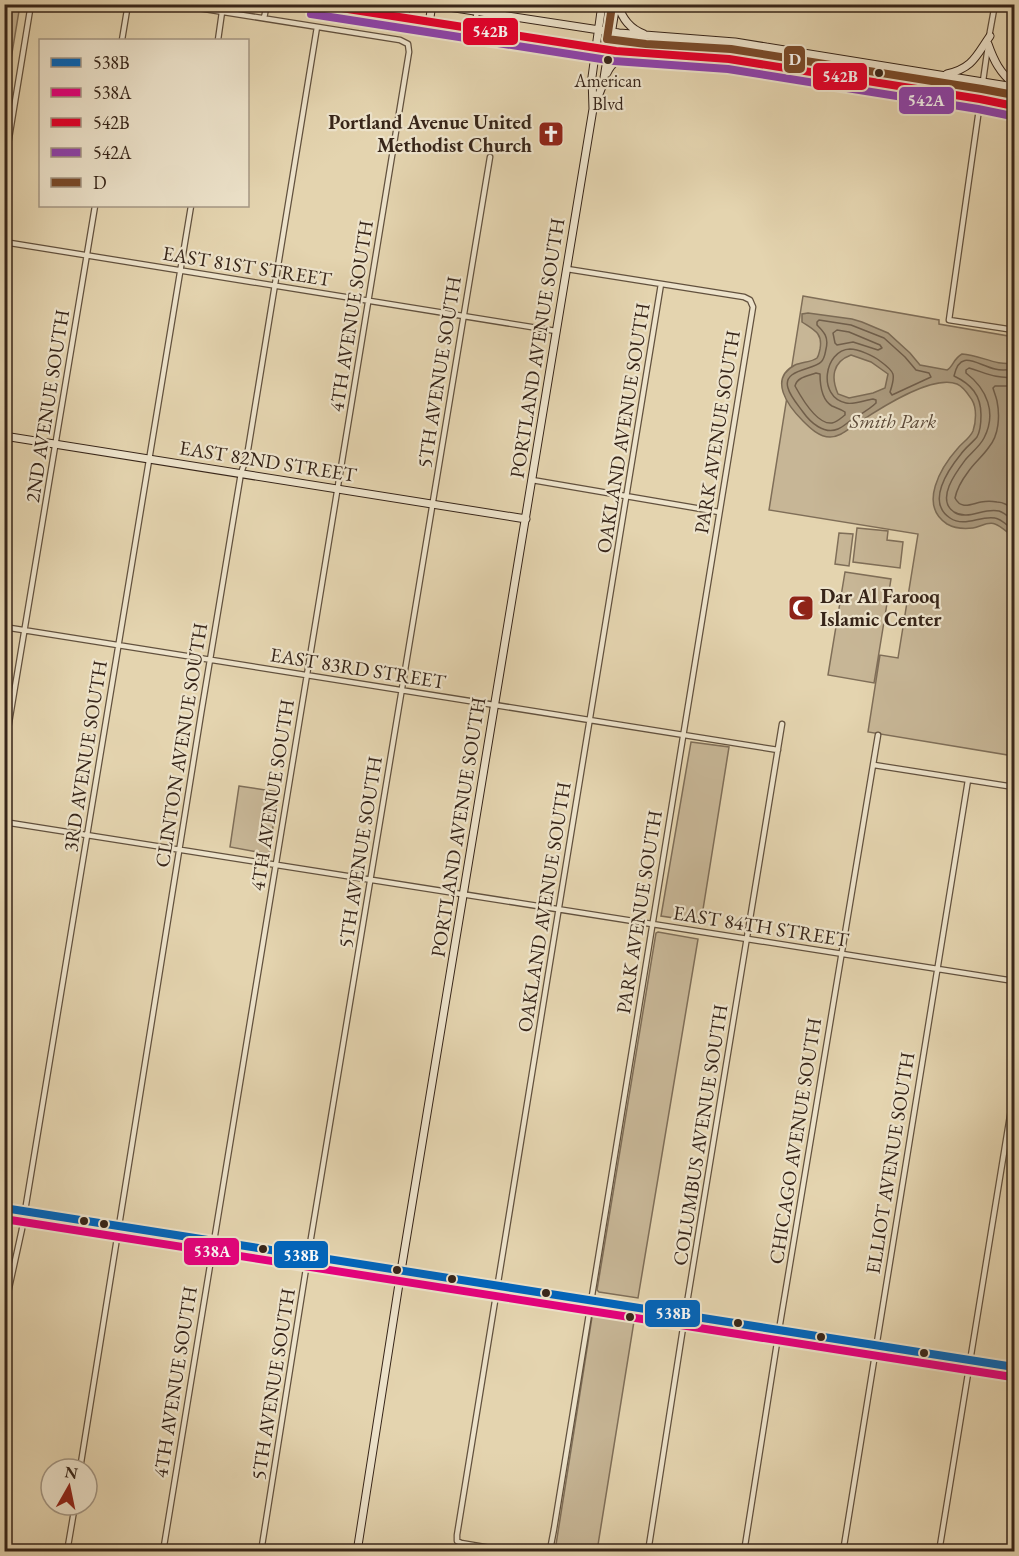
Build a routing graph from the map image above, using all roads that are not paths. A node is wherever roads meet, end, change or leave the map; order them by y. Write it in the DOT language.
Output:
graph roads {
  1 [pos="31,4"];
  2 [pos="128,4"];
  3 [pos="173,4"];
  4 [pos="267,4"];
  5 [pos="313,4"];
  6 [pos="407,4"];
  7 [pos="602,4"];
  8 [pos="617,4"];
  9 [pos="995,4"];
  10 [pos="430,5"];
  11 [pos="478,8"];
  12 [pos="222,12"];
  13 [pos="264,18"];
  14 [pos="404,19"];
  15 [pos="429,23"];
  16 [pos="317,27"];
  17 [pos="474,30"];
  18 [pos="598,30"];
  19 [pos="611,32"];
  20 [pos="652,37"];
  21 [pos="122,39"];
  22 [pos="218,39"];
  23 [pos="989,40"];
  24 [pos="765,47"];
  25 [pos="595,48"];
  26 [pos="608,50"];
  27 [pos="645,54"];
  28 [pos="763,64"];
  29 [pos="941,75"];
  30 [pos="982,81"];
  31 [pos="603,84"];
  32 [pos="1014,85"];
  33 [pos="980,99"];
  34 [pos="1014,106"];
  35 [pos="592,109"];
  36 [pos="490,157"];
  37 [pos="4,169"];
  38 [pos="95,207"];
  39 [pos="191,207"];
  40 [pos="4,243"];
  41 [pos="87,256"];
  42 [pos="567,269"];
  43 [pos="180,271"];
  44 [pos="662,284"];
  45 [pos="275,286"];
  46 [pos="369,301"];
  47 [pos="464,316"];
  48 [pos="1014,330"];
  49 [pos="556,331"];
  50 [pos="4,436"];
  51 [pos="56,444"];
  52 [pos="150,459"];
  53 [pos="242,473"];
  54 [pos="532,480"];
  55 [pos="339,489"];
  56 [pos="627,496"];
  57 [pos="433,504"];
  58 [pos="719,512"];
  59 [pos="526,519"];
  60 [pos="4,627"];
  61 [pos="25,630"];
  62 [pos="119,645"];
  63 [pos="210,660"];
  64 [pos="307,675"];
  65 [pos="402,691"];
  66 [pos="495,705"];
  67 [pos="589,720"];
  68 [pos="782,723"];
  69 [pos="684,735"];
  70 [pos="878,735"];
  71 [pos="778,750"];
  72 [pos="4,753"];
  73 [pos="874,765"];
  74 [pos="968,780"];
  75 [pos="1014,787"];
  76 [pos="4,822"];
  77 [pos="87,835"];
  78 [pos="180,849"];
  79 [pos="276,864"];
  80 [pos="371,879"];
  81 [pos="464,894"];
  82 [pos="558,909"];
  83 [pos="653,924"];
  84 [pos="747,939"];
  85 [pos="842,954"];
  86 [pos="937,969"];
  87 [pos="1014,981"];
  88 [pos="1014,1091"];
  89 [pos="4,1208"];
  90 [pos="25,1212"];
  91 [pos="120,1227"];
  92 [pos="213,1241"];
  93 [pos="308,1256"];
  94 [pos="401,1271"];
  95 [pos="497,1286"];
  96 [pos="591,1301"];
  97 [pos="4,1311"];
  98 [pos="685,1315"];
  99 [pos="779,1330"];
  100 [pos="875,1345"];
  101 [pos="971,1360"];
  102 [pos="1014,1367"];
  103 [pos="82,1457"];
  104 [pos="73,1517"];
  105 [pos="67,1551"];
  106 [pos="163,1551"];
  107 [pos="261,1551"];
  108 [pos="357,1551"];
  109 [pos="514,1551"];
  110 [pos="548,1551"];
  111 [pos="648,1551"];
  112 [pos="744,1551"];
  113 [pos="843,1551"];
  114 [pos="939,1551"];
  1 -- 37 [label="street"];
  2 -- 21 [label="street"];
  3 -- 12 [label="street"];
  4 -- 13 [label="street"];
  5 -- 14 [label="main road"];
  6 -- 14 [label="main road"];
  7 -- 18 [label="main road, PORTLAND AVENUE SOUTH"];
  8 -- 19 [label="main road, PORTLAND AVENUE SOUTH"];
  8 -- 20 [label="main road"];
  9 -- 23 [label="street"];
  10 -- 11 [label="main road"];
  10 -- 15 [label="main road"];
  11 -- 17 [label="street"];
  11 -- 18 [label="main road"];
  12 -- 13 [label="street"];
  12 -- 22 [label="street"];
  13 -- 16 [label="street"];
  14 -- 15 [label="main road"];
  15 -- 17 [label="main road"];
  16 -- 45 [label="street, CLINTON AVENUE SOUTH"];
  16 -- 46 [label="street, 4TH AVENUE SOUTH"];
  17 -- 25 [label="main road"];
  18 -- 19 [label="main road"];
  18 -- 25 [label="main road, PORTLAND AVENUE SOUTH"];
  19 -- 20 [label="main road"];
  19 -- 26 [label="main road, PORTLAND AVENUE SOUTH"];
  20 -- 24 [label="main road"];
  23 -- 29 [label="main road"];
  23 -- 30 [label="street"];
  23 -- 32 [label="main road"];
  24 -- 28 [label="main road"];
  24 -- 29 [label="main road"];
  25 -- 26 [label="main road"];
  25 -- 35 [label="main road, PORTLAND AVENUE SOUTH"];
  26 -- 27 [label="main road"];
  26 -- 31 [label="main road, PORTLAND AVENUE SOUTH"];
  27 -- 28 [label="main road"];
  27 -- 31 [label="main road"];
  28 -- 33 [label="main road"];
  29 -- 30 [label="main road"];
  30 -- 32 [label="main road"];
  30 -- 33 [label="street"];
  31 -- 35 [label="main road, PORTLAND AVENUE SOUTH"];
  33 -- 34 [label="main road"];
  33 -- 48 [label="street"];
  35 -- 42 [label="main road, PORTLAND AVENUE SOUTH"];
  36 -- 47 [label="street, 5TH AVENUE SOUTH"];
  38 -- 41 [label="street, 2ND AVENUE SOUTH"];
  39 -- 43 [label="street, 3RD AVENUE SOUTH"];
  40 -- 41 [label="street, EAST 81ST STREET"];
  41 -- 43 [label="street, EAST 81ST STREET"];
  41 -- 51 [label="street, 2ND AVENUE SOUTH"];
  42 -- 44 [label="street"];
  42 -- 49 [label="main road, PORTLAND AVENUE SOUTH"];
  43 -- 45 [label="street, EAST 81ST STREET"];
  43 -- 52 [label="street, 3RD AVENUE SOUTH"];
  44 -- 56 [label="street, OAKLAND AVENUE SOUTH"];
  44 -- 58 [label="street, PARK AVENUE SOUTH"];
  45 -- 46 [label="street, EAST 81ST STREET"];
  45 -- 53 [label="street, CLINTON AVENUE SOUTH"];
  46 -- 47 [label="street, EAST 81ST STREET"];
  46 -- 55 [label="street, 4TH AVENUE SOUTH"];
  47 -- 49 [label="street, EAST 81ST STREET"];
  47 -- 57 [label="street, 5TH AVENUE SOUTH"];
  49 -- 54 [label="main road, PORTLAND AVENUE SOUTH"];
  50 -- 51 [label="main road, EAST 82ND STREET"];
  51 -- 52 [label="main road, EAST 82ND STREET"];
  51 -- 61 [label="street, 2ND AVENUE SOUTH"];
  52 -- 53 [label="main road, EAST 82ND STREET"];
  52 -- 62 [label="street, 3RD AVENUE SOUTH"];
  53 -- 55 [label="main road, EAST 82ND STREET"];
  53 -- 63 [label="street, CLINTON AVENUE SOUTH"];
  54 -- 56 [label="street"];
  54 -- 59 [label="main road, PORTLAND AVENUE SOUTH"];
  55 -- 57 [label="main road, EAST 82ND STREET"];
  55 -- 64 [label="street, 4TH AVENUE SOUTH"];
  56 -- 58 [label="street"];
  56 -- 67 [label="street, OAKLAND AVENUE SOUTH"];
  57 -- 59 [label="main road, EAST 82ND STREET"];
  57 -- 65 [label="street, 5TH AVENUE SOUTH"];
  58 -- 69 [label="street, PARK AVENUE SOUTH"];
  59 -- 66 [label="main road, PORTLAND AVENUE SOUTH"];
  60 -- 61 [label="street, EAST 83RD STREET"];
  61 -- 62 [label="street, EAST 83RD STREET"];
  61 -- 72 [label="street, 2ND AVENUE SOUTH"];
  62 -- 63 [label="street, EAST 83RD STREET"];
  62 -- 77 [label="street, 3RD AVENUE SOUTH"];
  63 -- 64 [label="street, EAST 83RD STREET"];
  63 -- 78 [label="street, CLINTON AVENUE SOUTH"];
  64 -- 65 [label="street, EAST 83RD STREET"];
  64 -- 79 [label="street, 4TH AVENUE SOUTH"];
  65 -- 66 [label="street, EAST 83RD STREET"];
  65 -- 80 [label="street, 5TH AVENUE SOUTH"];
  66 -- 67 [label="street, EAST 83RD STREET"];
  66 -- 81 [label="main road, PORTLAND AVENUE SOUTH"];
  67 -- 69 [label="street, EAST 83RD STREET"];
  67 -- 82 [label="street, OAKLAND AVENUE SOUTH"];
  68 -- 71 [label="street, COLUMBUS AVENUE SOUTH"];
  69 -- 71 [label="street, EAST 83RD STREET"];
  69 -- 83 [label="street, PARK AVENUE SOUTH"];
  70 -- 73 [label="street, CHICAGO AVENUE SOUTH"];
  71 -- 84 [label="street, COLUMBUS AVENUE SOUTH"];
  73 -- 74 [label="street"];
  73 -- 85 [label="street, CHICAGO AVENUE SOUTH"];
  74 -- 75 [label="street"];
  74 -- 86 [label="street, ELLIOT AVENUE SOUTH"];
  76 -- 77 [label="street, EAST 84TH STREET"];
  77 -- 78 [label="street, EAST 84TH STREET"];
  77 -- 90 [label="street, 3RD AVENUE SOUTH"];
  78 -- 79 [label="street, EAST 84TH STREET"];
  78 -- 91 [label="street, CLINTON AVENUE SOUTH"];
  79 -- 80 [label="street, EAST 84TH STREET"];
  79 -- 92 [label="street, 4TH AVENUE SOUTH"];
  80 -- 81 [label="street, EAST 84TH STREET"];
  80 -- 93 [label="street, 5TH AVENUE SOUTH"];
  81 -- 82 [label="street, EAST 84TH STREET"];
  81 -- 94 [label="main road, PORTLAND AVENUE SOUTH"];
  82 -- 83 [label="street, EAST 84TH STREET"];
  82 -- 95 [label="street, OAKLAND AVENUE SOUTH"];
  83 -- 84 [label="street, EAST 84TH STREET"];
  83 -- 96 [label="street, PARK AVENUE SOUTH"];
  84 -- 85 [label="street, EAST 84TH STREET"];
  84 -- 98 [label="street, COLUMBUS AVENUE SOUTH"];
  85 -- 86 [label="street, EAST 84TH STREET"];
  85 -- 99 [label="street, CHICAGO AVENUE SOUTH"];
  86 -- 87 [label="street, EAST 84TH STREET"];
  86 -- 100 [label="street, ELLIOT AVENUE SOUTH"];
  88 -- 101 [label="street"];
  89 -- 90 [label="main road"];
  90 -- 91 [label="main road"];
  90 -- 97 [label="street, 3RD AVENUE SOUTH"];
  91 -- 92 [label="main road"];
  91 -- 103 [label="street, CLINTON AVENUE SOUTH"];
  92 -- 93 [label="main road"];
  92 -- 106 [label="street, 4TH AVENUE SOUTH"];
  93 -- 94 [label="main road"];
  93 -- 107 [label="street, 5TH AVENUE SOUTH"];
  94 -- 95 [label="main road"];
  94 -- 108 [label="main road, PORTLAND AVENUE SOUTH"];
  95 -- 96 [label="main road"];
  95 -- 109 [label="street, OAKLAND AVENUE SOUTH"];
  96 -- 98 [label="main road"];
  96 -- 110 [label="street, PARK AVENUE SOUTH"];
  98 -- 99 [label="main road"];
  98 -- 111 [label="street, COLUMBUS AVENUE SOUTH"];
  99 -- 100 [label="main road"];
  99 -- 112 [label="street, CHICAGO AVENUE SOUTH"];
  100 -- 101 [label="main road"];
  100 -- 113 [label="street, ELLIOT AVENUE SOUTH"];
  101 -- 102 [label="main road"];
  101 -- 114 [label="street"];
  104 -- 105 [label="street"];
}
